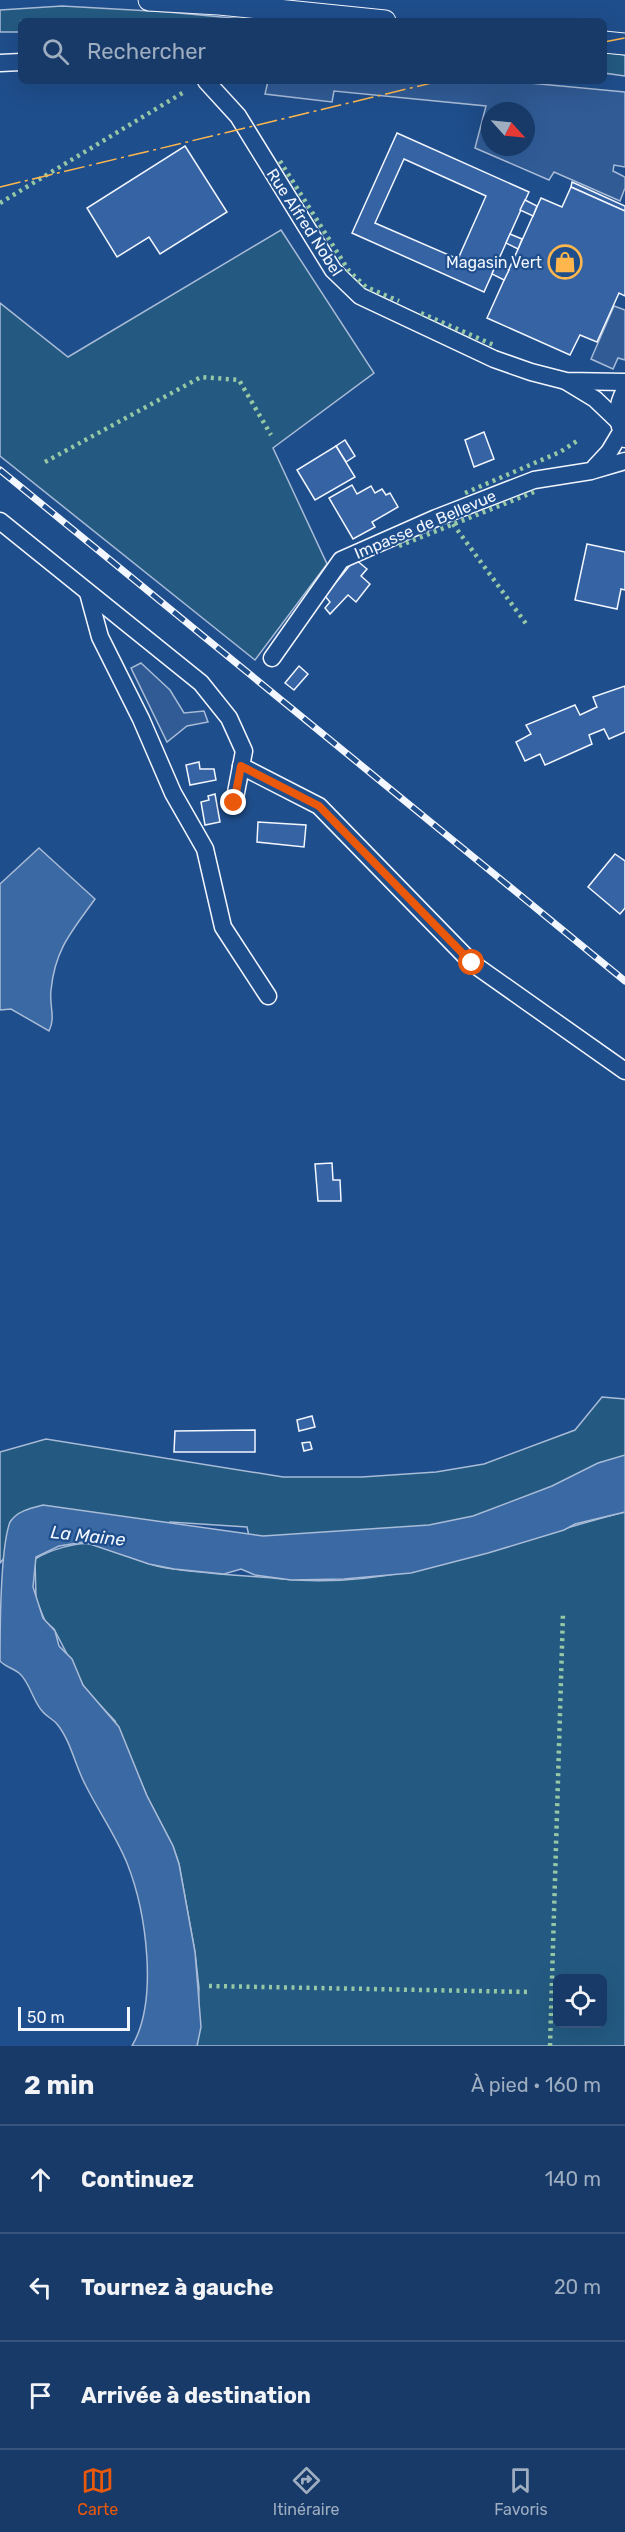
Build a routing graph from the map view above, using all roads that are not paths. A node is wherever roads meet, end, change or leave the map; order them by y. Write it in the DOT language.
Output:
graph roads {
  1 [pos="148,0"];
  2 [pos="356,18"];
  3 [pos="607,42"];
  4 [pos="625,44"];
  5 [pos="18,62"];
  6 [pos="0,63"];
  7 [pos="209,84"];
  8 [pos="566,381"];
  9 [pos="625,382"];
  10 [pos="625,390"];
  11 [pos="621,430"];
  12 [pos="625,461"];
  13 [pos="591,471"];
  14 [pos="0,521"];
  15 [pos="88,593"];
  16 [pos="273,658"];
  17 [pos="241,766"];
  18 [pos="234,803"];
  19 [pos="268,996"];
  20 [pos="625,1071"];
  1 -- 2 [label="main road"];
  3 -- 4 [label="main road"];
  5 -- 6 [label="street"];
  7 -- 8 [label="street, Rue Alfred Nobel"];
  8 -- 9 [label="street"];
  8 -- 11 [label="street"];
  10 -- 11 [label="street"];
  11 -- 13 [label="street"];
  12 -- 13 [label="street, Impasse de Bellevue"];
  13 -- 16 [label="street, Impasse de Bellevue"];
  14 -- 15 [label="street"];
  15 -- 17 [label="street"];
  15 -- 19 [label="street"];
  17 -- 18 [label="street"];
  17 -- 20 [label="street"];
}
